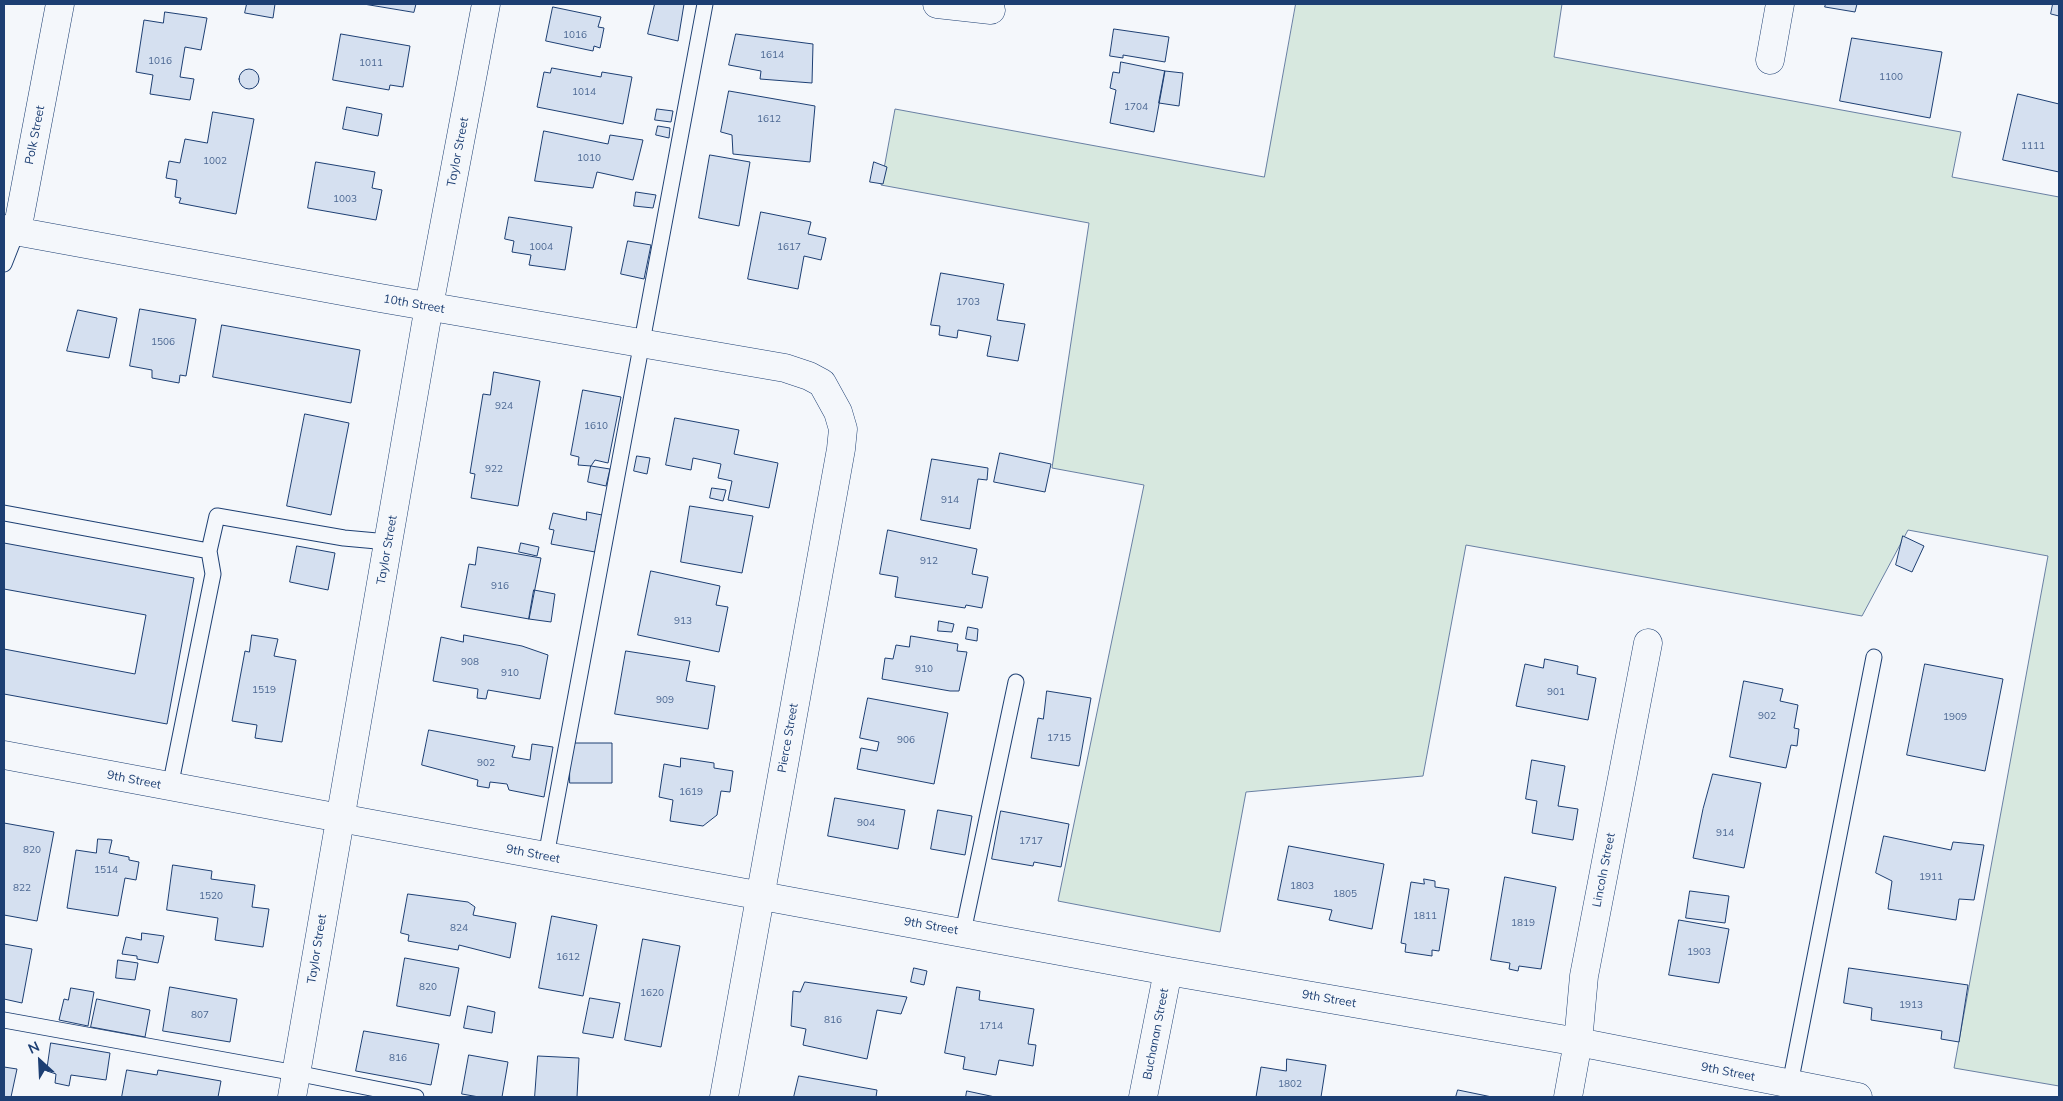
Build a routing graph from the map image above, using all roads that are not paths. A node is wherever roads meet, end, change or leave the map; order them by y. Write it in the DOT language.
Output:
graph roads {
  1 [pos="60,4"];
  2 [pos="486,4"];
  3 [pos="705,4"];
  4 [pos="937,4"];
  5 [pos="1780,4"];
  6 [pos="991,10"];
  7 [pos="1770,60"];
  8 [pos="10,230"];
  9 [pos="4,264"];
  10 [pos="429,306"];
  11 [pos="641,344"];
  12 [pos="822,383"];
  13 [pos="4,513"];
  14 [pos="388,542"];
  15 [pos="209,551"];
  16 [pos="1648,643"];
  17 [pos="1874,656"];
  18 [pos="1016,682"];
  19 [pos="4,755"];
  20 [pos="170,787"];
  21 [pos="340,818"];
  22 [pos="546,856"];
  23 [pos="759,896"];
  24 [pos="963,932"];
  25 [pos="1168,971"];
  26 [pos="4,1020"];
  27 [pos="1578,1042"];
  28 [pos="1790,1084"];
  29 [pos="294,1085"];
  30 [pos="416,1097"];
  31 [pos="724,1097"];
  32 [pos="1143,1097"];
  33 [pos="1568,1097"];
  34 [pos="1858,1097"];
  1 -- 8 [label="street, Polk Street"];
  2 -- 10 [label="street, Taylor Street"];
  3 -- 11 [label="lane"];
  4 -- 6 [label="street"];
  5 -- 7 [label="street"];
  8 -- 9 [label="lane, Polk Street"];
  8 -- 10 [label="street, 10th Street"];
  10 -- 11 [label="street, 10th Street"];
  10 -- 14 [label="street, Taylor Street"];
  11 -- 12 [label="street, 10th Street"];
  11 -- 22 [label="lane"];
  12 -- 23 [label="street, Pierce Street"];
  13 -- 15 [label="lane"];
  14 -- 15 [label="lane"];
  14 -- 21 [label="street, Taylor Street"];
  15 -- 20 [label="lane"];
  16 -- 27 [label="street, Lincoln Street"];
  17 -- 28 [label="lane"];
  18 -- 24 [label="lane"];
  19 -- 20 [label="street, 9th Street"];
  20 -- 21 [label="street, 9th Street"];
  21 -- 22 [label="street, 9th Street"];
  21 -- 29 [label="street, Taylor Street"];
  22 -- 23 [label="street, 9th Street"];
  23 -- 24 [label="street, 9th Street"];
  23 -- 31 [label="street, Pierce Street"];
  24 -- 25 [label="street, 9th Street"];
  25 -- 27 [label="street, 9th Street"];
  25 -- 32 [label="street, Buchanan Street"];
  26 -- 29 [label="lane"];
  27 -- 28 [label="street, 9th Street"];
  27 -- 33 [label="street, Lincoln Street"];
  28 -- 34 [label="street, 9th Street"];
  29 -- 30 [label="lane"];
}
